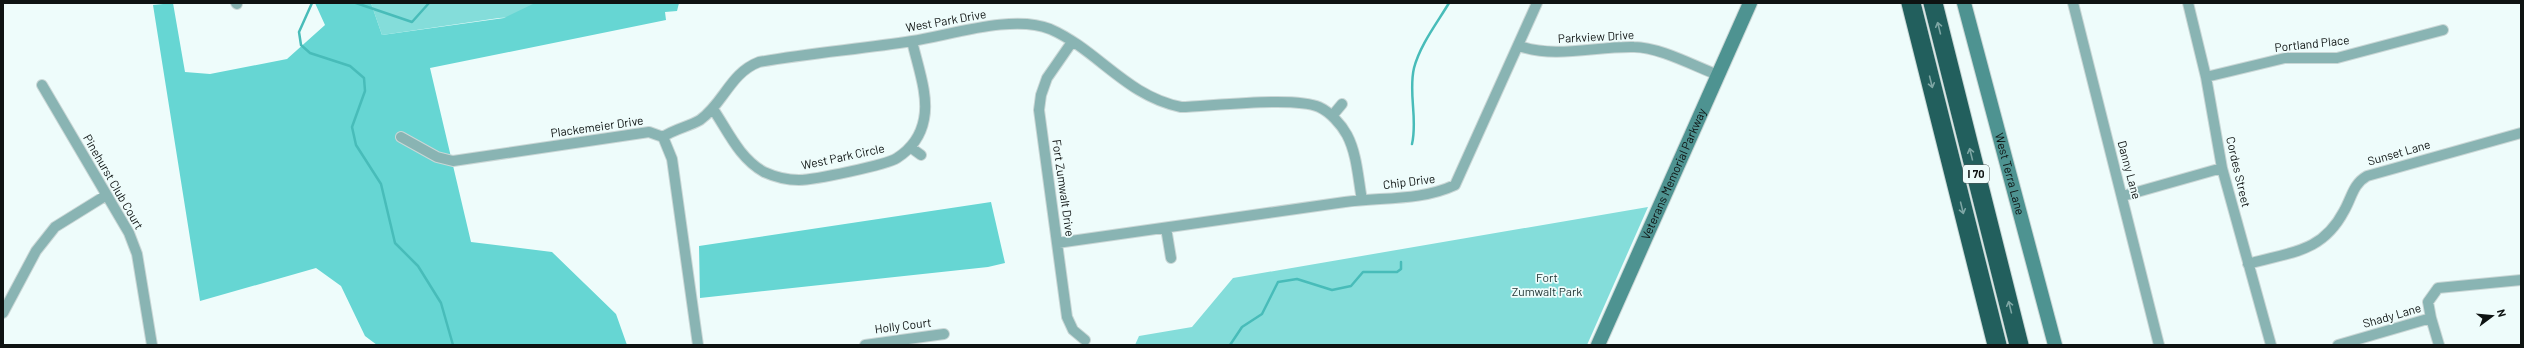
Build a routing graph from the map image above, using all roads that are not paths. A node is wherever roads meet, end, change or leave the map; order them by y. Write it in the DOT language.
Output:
graph roads {
  1 [pos="1537,3"];
  2 [pos="1750,3"];
  3 [pos="1911,3"];
  4 [pos="1933,3"];
  5 [pos="1964,3"];
  6 [pos="2073,3"];
  7 [pos="2188,3"];
  8 [pos="2443,30"];
  9 [pos="912,41"];
  10 [pos="1072,42"];
  11 [pos="1519,46"];
  12 [pos="1718,75"];
  13 [pos="2206,77"];
  14 [pos="42,85"];
  15 [pos="1342,104"];
  16 [pos="713,109"];
  17 [pos="1332,116"];
  18 [pos="2521,133"];
  19 [pos="401,137"];
  20 [pos="663,137"];
  21 [pos="910,147"];
  22 [pos="921,155"];
  23 [pos="2222,168"];
  24 [pos="105,196"];
  25 [pos="2123,196"];
  26 [pos="1362,200"];
  27 [pos="1166,228"];
  28 [pos="1057,243"];
  29 [pos="1171,258"];
  30 [pos="2248,264"];
  31 [pos="2521,280"];
  32 [pos="3,314"];
  33 [pos="2431,318"];
  34 [pos="944,334"];
  35 [pos="1085,340"];
  36 [pos="152,345"];
  37 [pos="698,345"];
  38 [pos="865,345"];
  39 [pos="1598,345"];
  40 [pos="1997,345"];
  41 [pos="2019,345"];
  42 [pos="2055,345"];
  43 [pos="2159,345"];
  44 [pos="2271,345"];
  45 [pos="2338,345"];
  46 [pos="2439,345"];
  1 -- 11 [label="street, Chip Drive"];
  2 -- 12 [label="street, Veterans Memorial Parkway"];
  3 -- 40 [label="highway, I 70, one-way"];
  41 -- 4 [label="highway, I 70, one-way"];
  5 -- 42 [label="street, West Terra Lane"];
  6 -- 25 [label="street, Danny Lane"];
  7 -- 13 [label="street, Cordes Street"];
  8 -- 13 [label="street, Portland Place"];
  9 -- 10 [label="street, West Park Drive"];
  9 -- 16 [label="street, West Park Drive"];
  9 -- 21 [label="street, West Park Circle"];
  10 -- 17 [label="street, West Park Drive"];
  10 -- 28 [label="street, Fort Zumwalt Drive"];
  11 -- 12 [label="street, Parkview Drive"];
  11 -- 26 [label="street, Chip Drive"];
  12 -- 39 [label="street, Veterans Memorial Parkway"];
  13 -- 23 [label="street, Cordes Street"];
  14 -- 24 [label="street, Pinehurst Club Court"];
  15 -- 17 [label="street"];
  16 -- 20 [label="street, West Park Drive"];
  16 -- 21 [label="street, West Park Circle"];
  17 -- 26 [label="street, West Park Drive"];
  18 -- 30 [label="street, Sunset Lane"];
  19 -- 20 [label="street, Plackemeier Drive"];
  20 -- 37 [label="street"];
  21 -- 22 [label="street"];
  23 -- 25 [label="street"];
  23 -- 30 [label="street, Cordes Street"];
  24 -- 32 [label="street"];
  24 -- 36 [label="street, Pinehurst Club Court"];
  25 -- 43 [label="street, Danny Lane"];
  26 -- 27 [label="street, Chip Drive"];
  27 -- 28 [label="street, Chip Drive"];
  27 -- 29 [label="street"];
  28 -- 35 [label="street, Fort Zumwalt Drive"];
  30 -- 44 [label="street, Cordes Street"];
  31 -- 33 [label="street, Shady Lane"];
  33 -- 45 [label="street, Shady Lane"];
  33 -- 46 [label="street"];
  34 -- 38 [label="street, Holly Court"];
}
